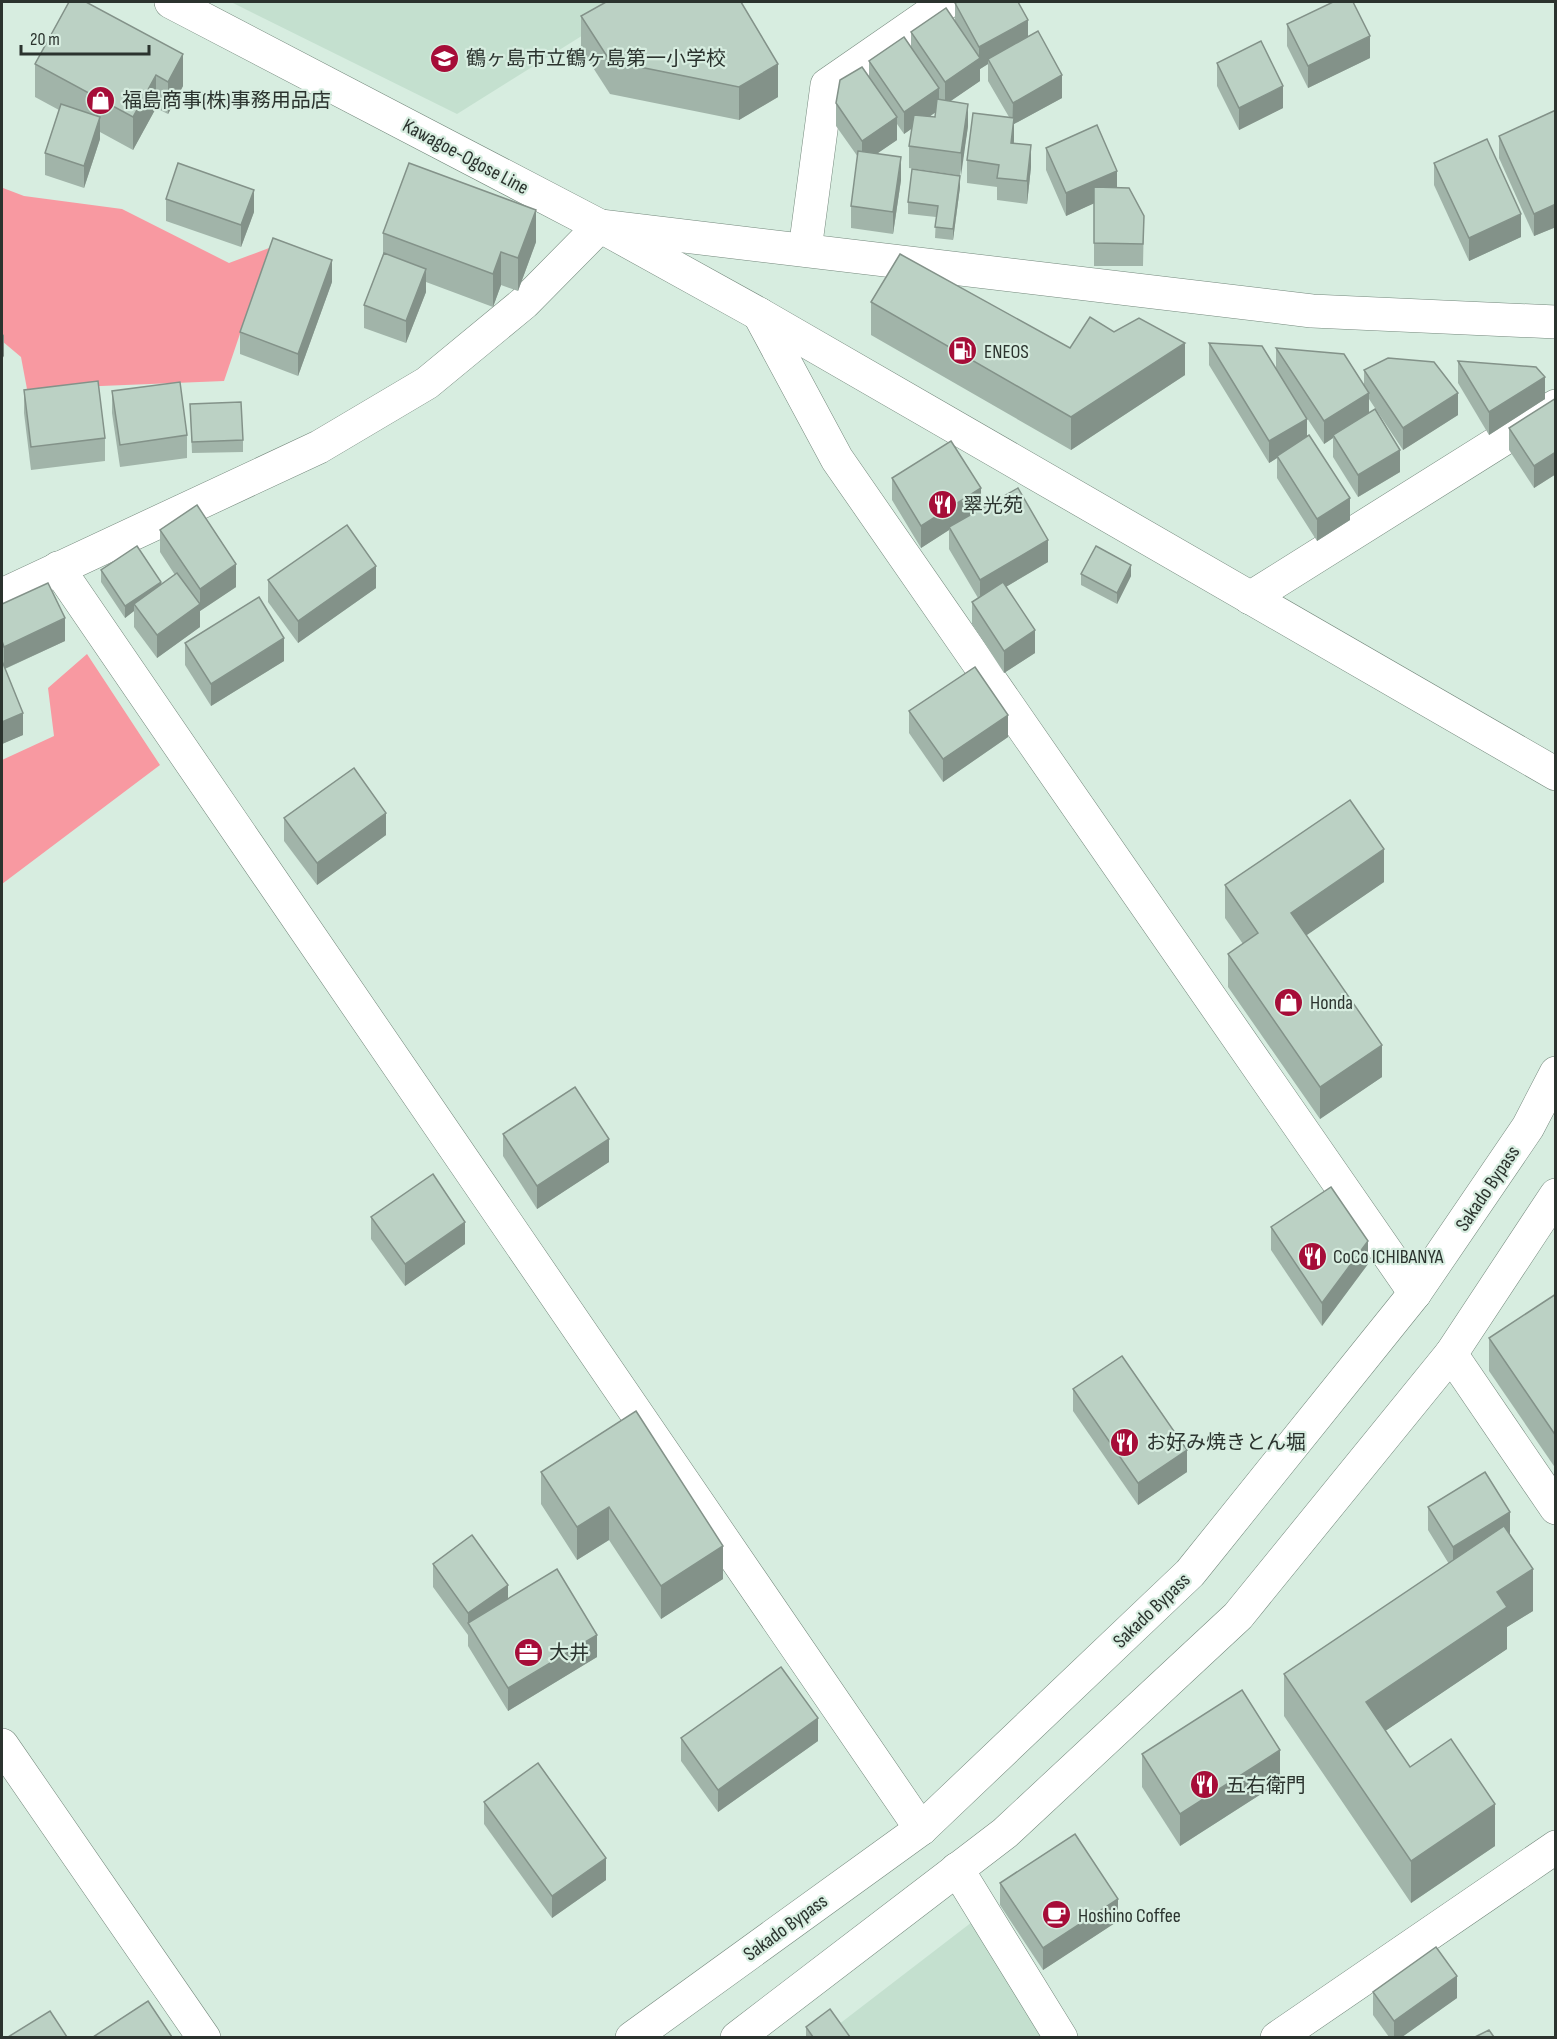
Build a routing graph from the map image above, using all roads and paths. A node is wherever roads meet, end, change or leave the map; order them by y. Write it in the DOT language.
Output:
graph roads {
  1 [pos="171,2"];
  2 [pos="947,2"];
  3 [pos="600,226"];
  4 [pos="805,249"];
  5 [pos="759,314"];
  6 [pos="1556,322"];
  7 [pos="1556,406"];
  8 [pos="58,568"];
  9 [pos="2,595"];
  10 [pos="1251,598"];
  11 [pos="1556,774"];
  12 [pos="1556,1073"];
  13 [pos="1556,1195"];
  14 [pos="1415,1293"];
  15 [pos="1451,1354"];
  16 [pos="1556,1508"];
  17 [pos="2,1745"];
  18 [pos="921,1829"];
  19 [pos="1556,1847"];
  20 [pos="957,1869"];
  21 [pos="204,2037"];
  22 [pos="632,2037"];
  23 [pos="737,2037"];
  24 [pos="1061,2037"];
  25 [pos="1277,2037"];
  1 -- 3 [label="main road, Kawagoe-Ogose Line"];
  2 -- 4 [label="main road"];
  3 -- 4 [label="main road"];
  3 -- 5 [label="main road, Kawagoe-Ogose Line"];
  3 -- 8 [label="main road"];
  4 -- 6 [label="main road"];
  5 -- 10 [label="main road, Kawagoe-Ogose Line"];
  5 -- 14 [label="main road"];
  7 -- 10 [label="main road"];
  8 -- 9 [label="main road"];
  8 -- 18 [label="main road"];
  10 -- 11 [label="main road, Kawagoe-Ogose Line"];
  12 -- 14 [label="main road, Sakado Bypass"];
  13 -- 15 [label="main road"];
  14 -- 18 [label="main road, Sakado Bypass"];
  15 -- 16 [label="main road"];
  15 -- 20 [label="main road"];
  17 -- 21 [label="main road"];
  18 -- 22 [label="main road, Sakado Bypass"];
  19 -- 25 [label="main road"];
  20 -- 23 [label="main road"];
  20 -- 24 [label="main road"];
}
